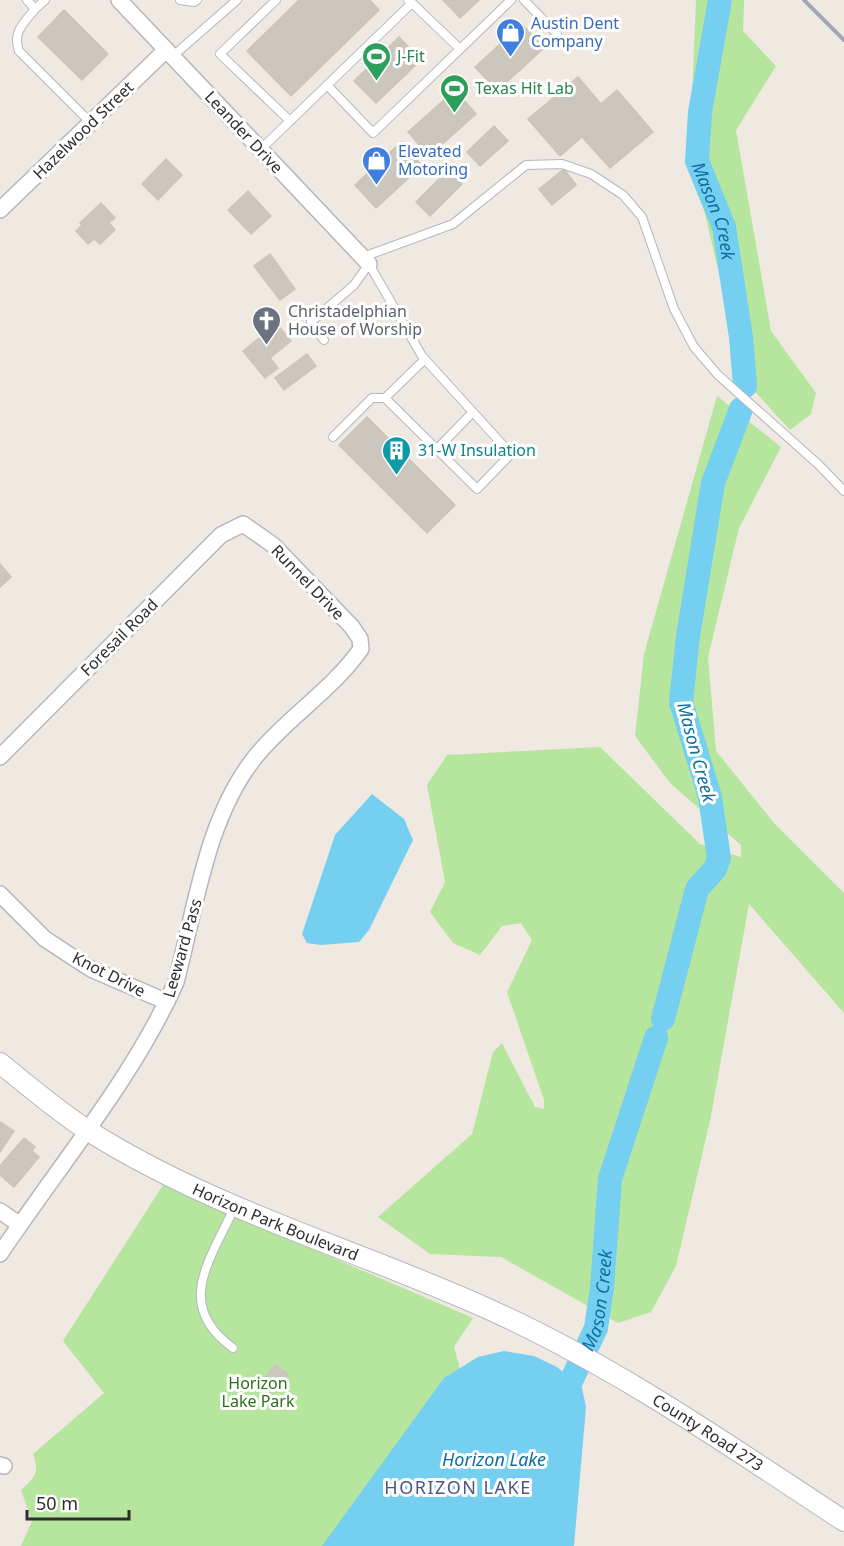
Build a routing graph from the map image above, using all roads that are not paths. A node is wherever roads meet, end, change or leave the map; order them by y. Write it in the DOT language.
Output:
graph roads {
  1 [pos="27,0"];
  2 [pos="45,0"];
  3 [pos="119,0"];
  4 [pos="180,0"];
  5 [pos="197,0"];
  6 [pos="237,0"];
  7 [pos="276,0"];
  8 [pos="511,0"];
  9 [pos="524,0"];
  10 [pos="410,2"];
  11 [pos="35,9"];
  12 [pos="557,34"];
  13 [pos="460,49"];
  14 [pos="169,53"];
  15 [pos="327,85"];
  16 [pos="290,121"];
  17 [pos="90,122"];
  18 [pos="260,150"];
  19 [pos="0,210"];
  20 [pos="366,260"];
  21 [pos="324,340"];
  22 [pos="424,359"];
  23 [pos="385,398"];
  24 [pos="472,413"];
  25 [pos="333,438"];
  26 [pos="438,448"];
  27 [pos="844,491"];
  28 [pos="243,524"];
  29 [pos="362,649"];
  30 [pos="0,757"];
  31 [pos="0,894"];
  32 [pos="167,1002"];
  33 [pos="0,1063"];
  34 [pos="86,1129"];
  35 [pos="236,1205"];
  36 [pos="0,1211"];
  37 [pos="20,1225"];
  38 [pos="0,1254"];
  39 [pos="233,1348"];
  40 [pos="570,1348"];
  41 [pos="844,1521"];
  1 -- 11 [label="lane"];
  2 -- 11 [label="lane"];
  3 -- 14 [label="street, Leander Drive"];
  4 -- 5 [label="lane"];
  6 -- 14 [label="lane"];
  7 -- 16 [label="lane"];
  8 -- 13 [label="lane"];
  9 -- 12 [label="lane"];
  10 -- 13 [label="lane"];
  10 -- 15 [label="lane"];
  11 -- 17 [label="lane"];
  13 -- 15 [label="lane"];
  14 -- 17 [label="street, Hazelwood Street"];
  14 -- 18 [label="street, Leander Drive"];
  15 -- 16 [label="lane"];
  16 -- 18 [label="lane"];
  17 -- 19 [label="street, Hazelwood Street"];
  18 -- 20 [label="street, Leander Drive"];
  20 -- 21 [label="lane"];
  20 -- 22 [label="lane"];
  20 -- 27 [label="lane"];
  22 -- 23 [label="lane"];
  22 -- 24 [label="lane"];
  23 -- 25 [label="lane"];
  23 -- 26 [label="lane"];
  24 -- 26 [label="lane"];
  24 -- 26 [label="lane"];
  28 -- 29 [label="street, Runnel Drive"];
  28 -- 30 [label="street, Foresail Road"];
  29 -- 32 [label="street, Leeward Pass"];
  31 -- 32 [label="street, Knot Drive"];
  32 -- 34 [label="street, Leeward Pass"];
  33 -- 34 [label="street, Horizon Park Boulevard"];
  34 -- 35 [label="street, Horizon Park Boulevard"];
  34 -- 37 [label="street, Leeward Pass"];
  35 -- 39 [label="lane"];
  35 -- 40 [label="street, Horizon Park Boulevard"];
  36 -- 37 [label="street"];
  37 -- 38 [label="street, Leeward Pass"];
  40 -- 41 [label="street, County Road 273"];
}
